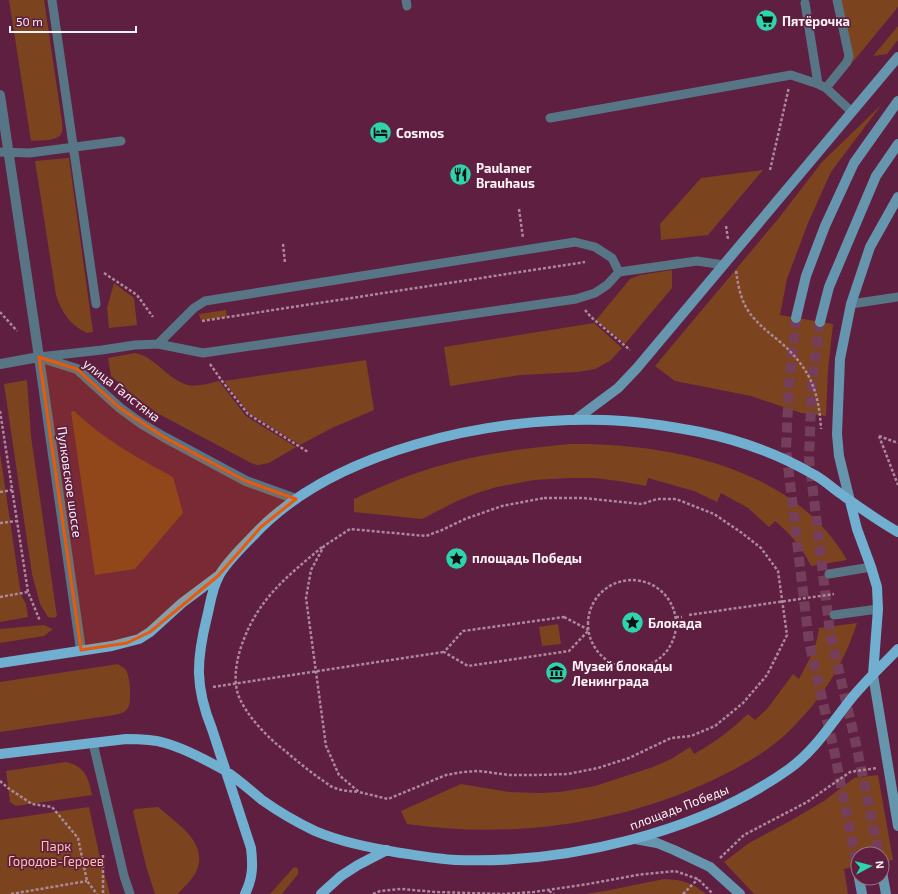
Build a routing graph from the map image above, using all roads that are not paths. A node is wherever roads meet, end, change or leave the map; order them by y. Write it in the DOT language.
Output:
graph roads {
  1 [pos="52,0"];
  2 [pos="838,0"];
  3 [pos="805,3"];
  4 [pos="898,57"];
  5 [pos="822,86"];
  6 [pos="0,95"];
  7 [pos="898,101"];
  8 [pos="852,112"];
  9 [pos="550,118"];
  10 [pos="121,141"];
  11 [pos="898,144"];
  12 [pos="73,147"];
  13 [pos="4,152"];
  14 [pos="898,197"];
  15 [pos="724,265"];
  16 [pos="619,272"];
  17 [pos="898,297"];
  18 [pos="96,304"];
  19 [pos="851,304"];
  20 [pos="796,318"];
  21 [pos="820,322"];
  22 [pos="158,344"];
  23 [pos="39,357"];
  24 [pos="0,364"];
  25 [pos="575,420"];
  26 [pos="296,499"];
  27 [pos="850,501"];
  28 [pos="898,532"];
  29 [pos="872,567"];
  30 [pos="829,574"];
  31 [pos="218,576"];
  32 [pos="878,609"];
  33 [pos="834,615"];
  34 [pos="898,649"];
  35 [pos="81,650"];
  36 [pos="0,663"];
  37 [pos="873,675"];
  38 [pos="93,743"];
  39 [pos="0,754"];
  40 [pos="225,771"];
  41 [pos="898,826"];
  42 [pos="635,839"];
  43 [pos="387,850"];
  44 [pos="130,894"];
  45 [pos="245,894"];
  46 [pos="322,894"];
  47 [pos="740,894"];
  1 -- 12 [label="lane"];
  2 -- 5 [label="lane"];
  3 -- 5 [label="lane"];
  4 -- 8 [label="main road"];
  5 -- 8 [label="lane"];
  5 -- 9 [label="lane"];
  6 -- 13 [label="street"];
  7 -- 20 [label="main road"];
  8 -- 15 [label="main road"];
  10 -- 12 [label="lane"];
  11 -- 21 [label="main road"];
  12 -- 13 [label="lane"];
  12 -- 18 [label="lane"];
  13 -- 23 [label="street"];
  14 -- 19 [label="main road"];
  15 -- 16 [label="lane"];
  15 -- 25 [label="main road"];
  16 -- 22 [label="lane"];
  16 -- 22 [label="lane"];
  17 -- 19 [label="lane"];
  19 -- 27 [label="main road"];
  22 -- 23 [label="lane"];
  23 -- 24 [label="street"];
  23 -- 26 [label="street, улица Галстяна"];
  23 -- 35 [label="street, Пулковское шоссе"];
  25 -- 26 [label="main road"];
  25 -- 27 [label="main road"];
  26 -- 31 [label="main road"];
  27 -- 28 [label="main road"];
  27 -- 29 [label="main road"];
  29 -- 30 [label="lane"];
  29 -- 32 [label="main road"];
  31 -- 35 [label="main road"];
  31 -- 40 [label="main road"];
  32 -- 33 [label="lane"];
  32 -- 37 [label="main road"];
  34 -- 37 [label="main road, площадь Победы"];
  35 -- 36 [label="main road"];
  37 -- 41 [label="main road"];
  37 -- 42 [label="main road, площадь Победы"];
  38 -- 39 [label="main road"];
  38 -- 40 [label="main road"];
  38 -- 44 [label="lane"];
  40 -- 43 [label="main road, площадь Победы"];
  40 -- 45 [label="main road"];
  42 -- 43 [label="main road, площадь Победы"];
  42 -- 47 [label="main road"];
  43 -- 46 [label="main road"];
}
